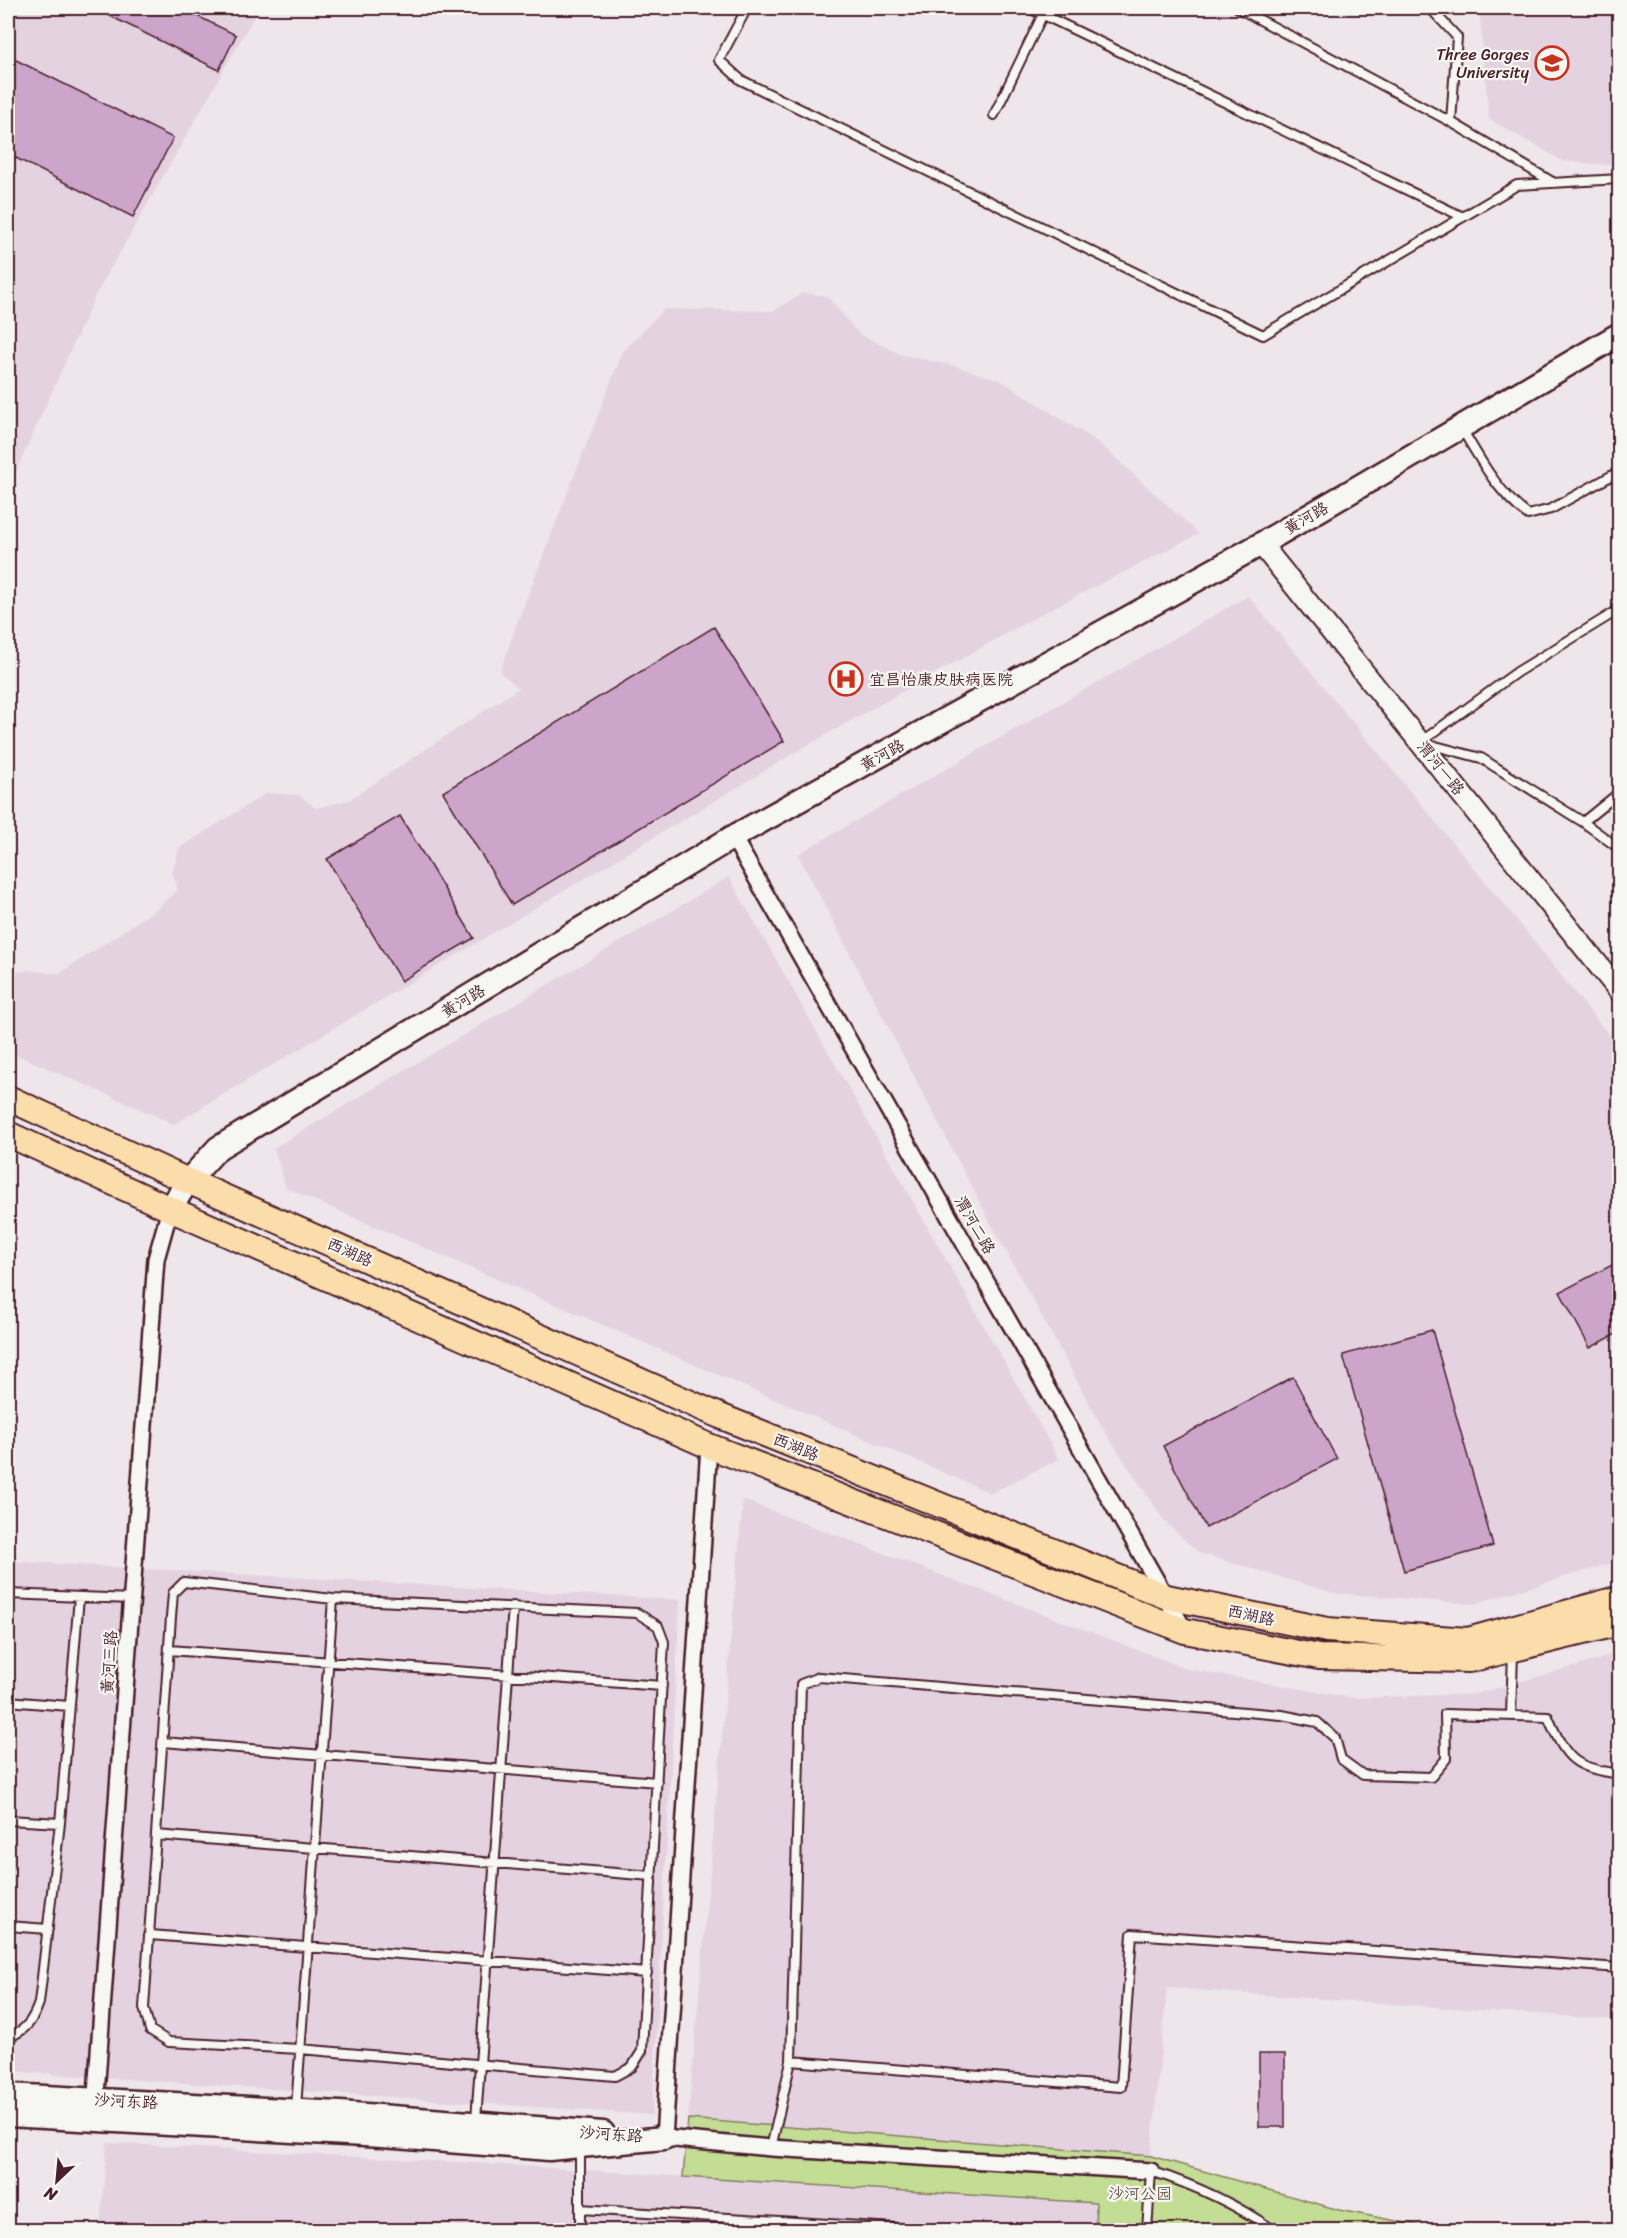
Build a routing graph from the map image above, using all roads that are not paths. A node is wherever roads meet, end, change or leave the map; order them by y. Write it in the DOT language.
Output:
graph roads {
  1 [pos="747,8"];
  2 [pos="1029,8"];
  3 [pos="1238,8"];
  4 [pos="1430,8"];
  5 [pos="1044,11"];
  6 [pos="994,115"];
  7 [pos="1451,122"];
  8 [pos="1620,178"];
  9 [pos="1554,183"];
  10 [pos="1463,217"];
  11 [pos="1620,334"];
  12 [pos="1461,428"];
  13 [pos="1620,471"];
  14 [pos="1261,544"];
  15 [pos="1620,609"];
  16 [pos="1420,742"];
  17 [pos="1620,792"];
  18 [pos="1583,822"];
  19 [pos="733,837"];
  20 [pos="1620,849"];
  21 [pos="1620,992"];
  22 [pos="8,1098"];
  23 [pos="8,1134"];
  24 [pos="188,1180"];
  25 [pos="171,1209"];
  26 [pos="709,1446"];
  27 [pos="8,1594"];
  28 [pos="79,1597"];
  29 [pos="1167,1598"];
  30 [pos="1620,1598"];
  31 [pos="131,1599"];
  32 [pos="333,1599"];
  33 [pos="513,1606"];
  34 [pos="1620,1623"];
  35 [pos="1185,1631"];
  36 [pos="1514,1638"];
  37 [pos="169,1650"];
  38 [pos="329,1662"];
  39 [pos="508,1675"];
  40 [pos="662,1686"];
  41 [pos="8,1701"];
  42 [pos="69,1706"];
  43 [pos="1511,1716"];
  44 [pos="163,1742"];
  45 [pos="322,1755"];
  46 [pos="501,1769"];
  47 [pos="1620,1774"];
  48 [pos="657,1782"];
  49 [pos="8,1820"];
  50 [pos="60,1823"];
  51 [pos="156,1835"];
  52 [pos="315,1848"];
  53 [pos="494,1863"];
  54 [pos="652,1876"];
  55 [pos="8,1926"];
  56 [pos="48,1929"];
  57 [pos="150,1935"];
  58 [pos="308,1947"];
  59 [pos="487,1961"];
  60 [pos="1620,1968"];
  61 [pos="647,1973"];
  62 [pos="8,2037"];
  63 [pos="300,2049"];
  64 [pos="790,2061"];
  65 [pos="479,2065"];
  66 [pos="8,2095"];
  67 [pos="94,2110"];
  68 [pos="8,2115"];
  69 [pos="295,2121"];
  70 [pos="475,2133"];
  71 [pos="664,2138"];
  72 [pos="580,2146"];
  73 [pos="771,2148"];
  74 [pos="1151,2171"];
  75 [pos="580,2209"];
  76 [pos="579,2230"];
  77 [pos="928,2230"];
  78 [pos="1147,2230"];
  79 [pos="1273,2230"];
  1 -- 10 [label="lane"];
  2 -- 5 [label="lane"];
  3 -- 7 [label="lane"];
  4 -- 7 [label="lane"];
  5 -- 6 [label="lane"];
  5 -- 10 [label="lane"];
  7 -- 9 [label="lane"];
  8 -- 9 [label="lane"];
  9 -- 10 [label="lane"];
  11 -- 12 [label="main road, 黄河路"];
  12 -- 13 [label="lane"];
  12 -- 14 [label="main road, 黄河路"];
  14 -- 16 [label="street, 渭河一路"];
  14 -- 19 [label="main road, 黄河路"];
  15 -- 16 [label="lane"];
  16 -- 18 [label="lane"];
  16 -- 21 [label="street, 渭河一路"];
  17 -- 18 [label="lane"];
  18 -- 20 [label="lane"];
  19 -- 24 [label="main road, 黄河路"];
  19 -- 29 [label="street, 渭河二路"];
  22 -- 24 [label="main road, 西湖路"];
  23 -- 25 [label="main road, 西湖路"];
  24 -- 25 [label="main road, 黄河路"];
  24 -- 29 [label="main road, 西湖路"];
  25 -- 26 [label="main road, 西湖路"];
  25 -- 31 [label="street, 黄河三路"];
  26 -- 35 [label="main road, 西湖路"];
  26 -- 71 [label="street"];
  27 -- 28 [label="lane"];
  28 -- 31 [label="lane"];
  28 -- 42 [label="lane"];
  29 -- 35 [label="street, 渭河二路"];
  29 -- 36 [label="main road, 西湖路"];
  30 -- 36 [label="main road, 西湖路"];
  31 -- 67 [label="street, 黄河三路"];
  32 -- 33 [label="lane"];
  32 -- 37 [label="lane"];
  32 -- 38 [label="lane"];
  33 -- 39 [label="lane"];
  33 -- 40 [label="lane"];
  34 -- 36 [label="main road, 西湖路"];
  35 -- 36 [label="main road, 西湖路"];
  36 -- 43 [label="lane"];
  37 -- 38 [label="lane"];
  37 -- 44 [label="lane"];
  38 -- 39 [label="lane"];
  38 -- 45 [label="lane"];
  39 -- 40 [label="lane"];
  39 -- 46 [label="lane"];
  40 -- 48 [label="lane"];
  41 -- 42 [label="lane"];
  42 -- 50 [label="lane"];
  43 -- 47 [label="lane"];
  43 -- 64 [label="lane"];
  44 -- 45 [label="lane"];
  44 -- 51 [label="lane"];
  45 -- 46 [label="lane"];
  45 -- 52 [label="lane"];
  46 -- 48 [label="lane"];
  46 -- 53 [label="lane"];
  48 -- 54 [label="lane"];
  49 -- 50 [label="lane"];
  50 -- 56 [label="lane"];
  51 -- 52 [label="lane"];
  51 -- 57 [label="lane"];
  52 -- 53 [label="lane"];
  52 -- 58 [label="lane"];
  53 -- 54 [label="lane"];
  53 -- 59 [label="lane"];
  54 -- 61 [label="lane"];
  55 -- 56 [label="lane"];
  56 -- 62 [label="lane"];
  57 -- 58 [label="lane"];
  57 -- 63 [label="lane"];
  58 -- 59 [label="lane"];
  58 -- 63 [label="lane"];
  59 -- 61 [label="lane"];
  59 -- 65 [label="lane"];
  60 -- 64 [label="lane"];
  61 -- 65 [label="lane"];
  63 -- 65 [label="lane"];
  63 -- 69 [label="lane"];
  64 -- 73 [label="lane"];
  65 -- 70 [label="lane"];
  66 -- 67 [label="main road, 沙河东路"];
  67 -- 68 [label="main road, 沙河东路"];
  67 -- 69 [label="main road, 沙河东路"];
  69 -- 70 [label="main road, 沙河东路"];
  70 -- 71 [label="main road, 沙河东路"];
  70 -- 72 [label="main road, 沙河东路"];
  71 -- 72 [label="main road, 沙河东路"];
  71 -- 73 [label="street"];
  72 -- 75 [label="lane"];
  73 -- 74 [label="street"];
  74 -- 78 [label="lane"];
  74 -- 79 [label="lane"];
  75 -- 76 [label="lane"];
  75 -- 77 [label="lane"];
}
